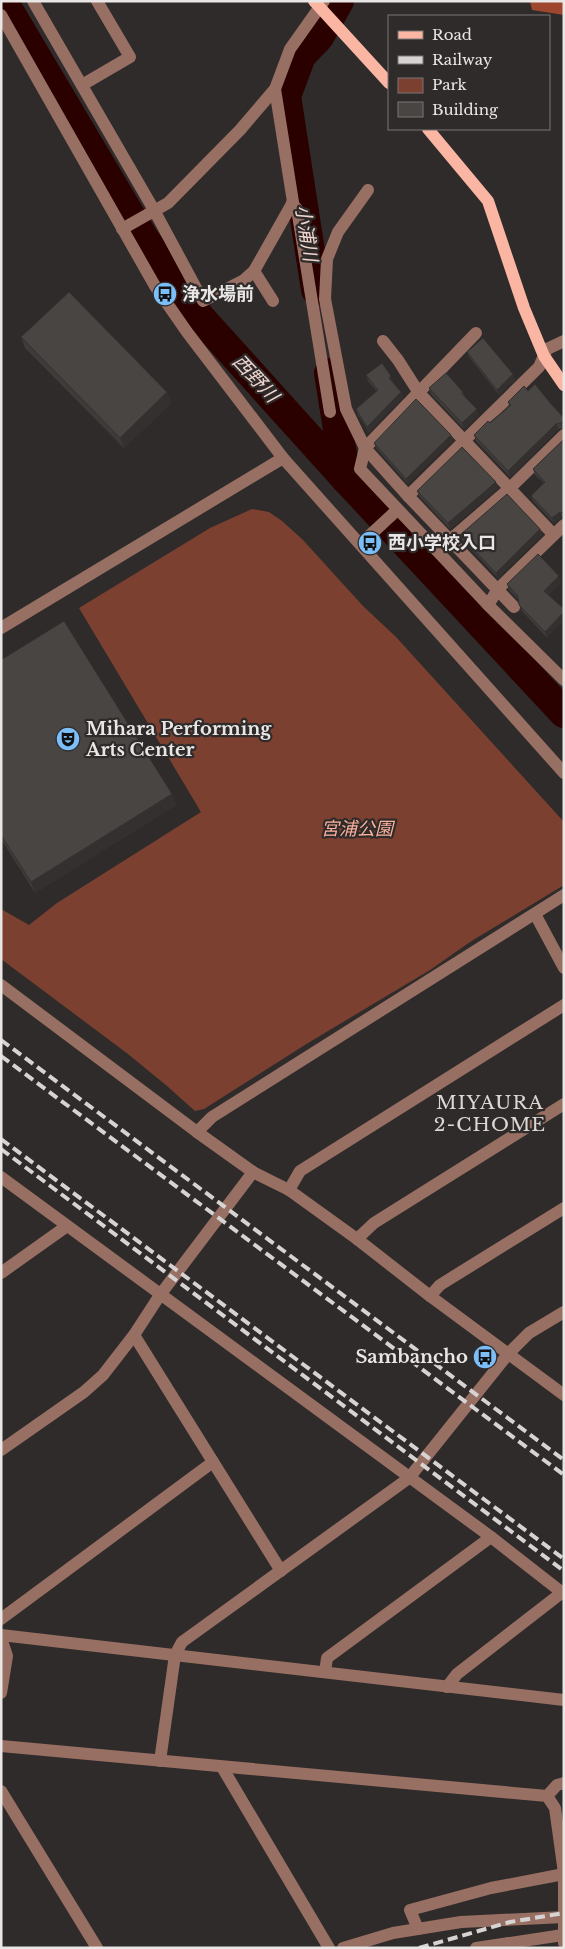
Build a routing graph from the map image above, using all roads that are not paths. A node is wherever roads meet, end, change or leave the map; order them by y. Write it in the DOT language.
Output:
graph roads {
  1 [pos="33,1"];
  2 [pos="97,1"];
  3 [pos="319,3"];
  4 [pos="1,16"];
  5 [pos="388,82"];
  6 [pos="82,85"];
  7 [pos="275,89"];
  8 [pos="429,130"];
  9 [pos="368,190"];
  10 [pos="292,203"];
  11 [pos="154,210"];
  12 [pos="122,229"];
  13 [pos="254,271"];
  14 [pos="272,300"];
  15 [pos="476,333"];
  16 [pos="564,340"];
  17 [pos="383,341"];
  18 [pos="544,356"];
  19 [pos="564,385"];
  20 [pos="419,393"];
  21 [pos="330,412"];
  22 [pos="564,435"];
  23 [pos="464,442"];
  24 [pos="365,448"];
  25 [pos="283,458"];
  26 [pos="510,488"];
  27 [pos="408,496"];
  28 [pos="397,510"];
  29 [pos="564,525"];
  30 [pos="553,534"];
  31 [pos="368,537"];
  32 [pos="451,539"];
  33 [pos="498,589"];
  34 [pos="488,605"];
  35 [pos="514,606"];
  36 [pos="1,628"];
  37 [pos="564,680"];
  38 [pos="564,773"];
  39 [pos="564,896"];
  40 [pos="535,914"];
  41 [pos="564,968"];
  42 [pos="1,985"];
  43 [pos="564,1005"];
  44 [pos="564,1104"];
  45 [pos="197,1132"];
  46 [pos="253,1172"];
  47 [pos="1,1177"];
  48 [pos="289,1190"];
  49 [pos="564,1208"];
  50 [pos="67,1226"];
  51 [pos="357,1239"];
  52 [pos="1,1273"];
  53 [pos="160,1294"];
  54 [pos="430,1296"];
  55 [pos="564,1312"];
  56 [pos="134,1335"];
  57 [pos="509,1353"];
  58 [pos="564,1395"];
  59 [pos="1,1450"];
  60 [pos="213,1462"];
  61 [pos="409,1478"];
  62 [pos="491,1537"];
  63 [pos="280,1571"];
  64 [pos="563,1592"];
  65 [pos="1,1619"];
  66 [pos="1,1636"];
  67 [pos="175,1655"];
  68 [pos="326,1672"];
  69 [pos="446,1687"];
  70 [pos="1,1693"];
  71 [pos="564,1700"];
  72 [pos="1,1746"];
  73 [pos="160,1761"];
  74 [pos="222,1766"];
  75 [pos="564,1783"];
  76 [pos="1,1791"];
  77 [pos="547,1796"];
  78 [pos="564,1873"];
  79 [pos="564,1882"];
  80 [pos="564,1917"];
  81 [pos="418,1929"];
  82 [pos="563,1939"];
  83 [pos="96,1948"];
  84 [pos="328,1948"];
  85 [pos="343,1948"];
  86 [pos="476,1948"];
  1 -- 6 [label="street"];
  2 -- 6 [label="street"];
  3 -- 5 [label="main road"];
  3 -- 7 [label="street"];
  4 -- 12 [label="street"];
  6 -- 11 [label="street"];
  7 -- 10 [label="street"];
  7 -- 11 [label="street"];
  8 -- 18 [label="main road"];
  9 -- 24 [label="street"];
  10 -- 13 [label="street"];
  10 -- 21 [label="street"];
  11 -- 12 [label="street"];
  11 -- 13 [label="street"];
  12 -- 25 [label="street"];
  13 -- 14 [label="street"];
  15 -- 20 [label="street"];
  16 -- 18 [label="street"];
  17 -- 20 [label="street"];
  18 -- 19 [label="main road"];
  18 -- 23 [label="street"];
  20 -- 23 [label="street"];
  20 -- 24 [label="street"];
  22 -- 26 [label="street"];
  23 -- 26 [label="street"];
  23 -- 27 [label="street"];
  24 -- 27 [label="street"];
  24 -- 28 [label="street"];
  25 -- 36 [label="street"];
  25 -- 38 [label="street"];
  26 -- 30 [label="street"];
  26 -- 32 [label="street"];
  27 -- 32 [label="street"];
  28 -- 31 [label="street"];
  28 -- 34 [label="street"];
  29 -- 30 [label="street"];
  30 -- 33 [label="street"];
  32 -- 33 [label="street"];
  33 -- 34 [label="street"];
  33 -- 35 [label="street"];
  34 -- 37 [label="street"];
  39 -- 40 [label="street"];
  40 -- 41 [label="street"];
  40 -- 45 [label="street"];
  42 -- 45 [label="street"];
  43 -- 48 [label="street"];
  44 -- 51 [label="street"];
  45 -- 46 [label="street"];
  46 -- 48 [label="street"];
  46 -- 53 [label="street"];
  47 -- 50 [label="street"];
  48 -- 51 [label="street"];
  49 -- 54 [label="street"];
  50 -- 52 [label="street"];
  50 -- 53 [label="street"];
  51 -- 54 [label="street"];
  53 -- 56 [label="street"];
  53 -- 61 [label="street"];
  54 -- 57 [label="street"];
  55 -- 57 [label="street"];
  56 -- 59 [label="street"];
  56 -- 60 [label="street"];
  57 -- 58 [label="street"];
  57 -- 61 [label="street"];
  60 -- 63 [label="street"];
  60 -- 65 [label="street"];
  61 -- 62 [label="street"];
  61 -- 63 [label="street"];
  62 -- 64 [label="street"];
  62 -- 68 [label="street"];
  63 -- 67 [label="street"];
  64 -- 69 [label="street"];
  66 -- 67 [label="street"];
  66 -- 70 [label="street"];
  67 -- 68 [label="street"];
  67 -- 73 [label="street"];
  68 -- 69 [label="street"];
  69 -- 71 [label="street"];
  72 -- 73 [label="street"];
  73 -- 74 [label="street"];
  74 -- 77 [label="street"];
  74 -- 84 [label="street"];
  75 -- 77 [label="street"];
  76 -- 83 [label="street"];
  77 -- 78 [label="street"];
  78 -- 81 [label="street"];
  79 -- 80 [label="street"];
  80 -- 81 [label="street"];
  80 -- 82 [label="street"];
  81 -- 85 [label="street"];
  82 -- 86 [label="street"];
}
